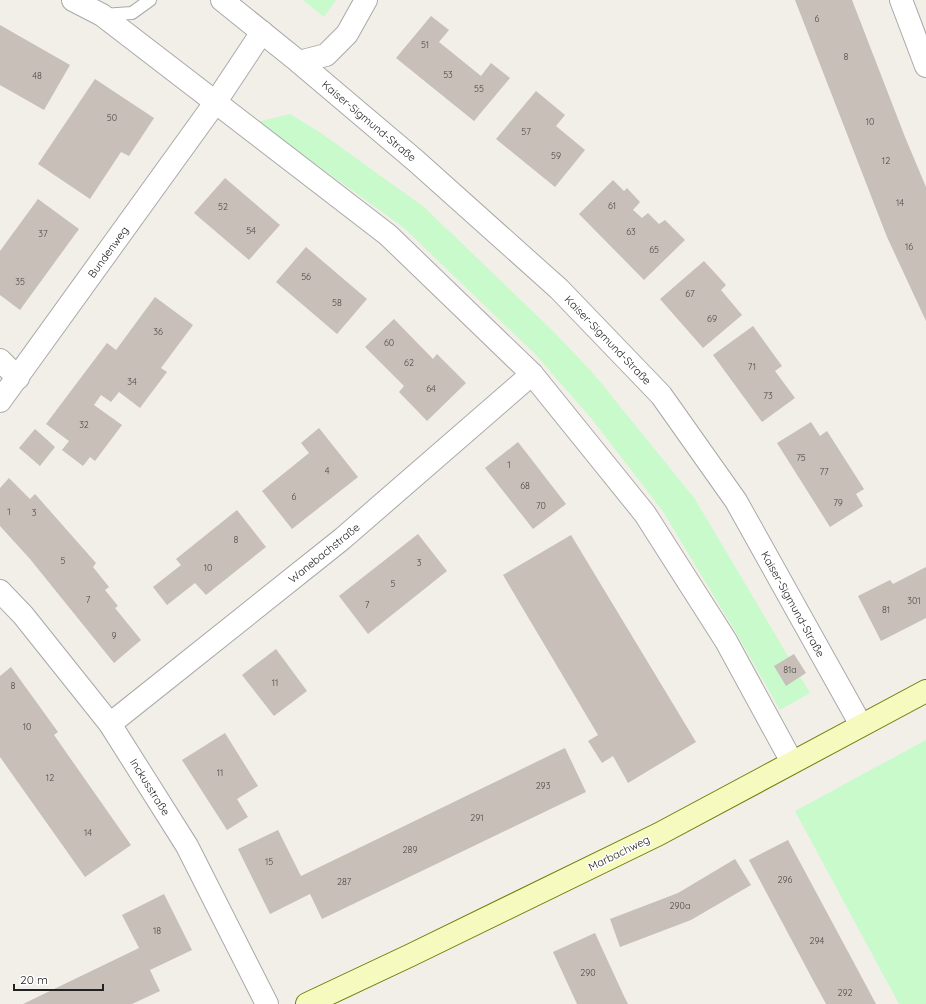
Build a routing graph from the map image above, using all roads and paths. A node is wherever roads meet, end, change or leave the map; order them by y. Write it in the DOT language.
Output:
graph roads {
  1 [pos="73,0"];
  2 [pos="150,0"];
  3 [pos="222,0"];
  4 [pos="366,0"];
  5 [pos="901,0"];
  6 [pos="102,16"];
  7 [pos="262,32"];
  8 [pos="299,62"];
  9 [pos="926,66"];
  10 [pos="215,103"];
  11 [pos="0,360"];
  12 [pos="532,374"];
  13 [pos="18,378"];
  14 [pos="0,401"];
  15 [pos="0,591"];
  16 [pos="926,691"];
  17 [pos="110,724"];
  18 [pos="861,725"];
  19 [pos="792,762"];
  20 [pos="267,1004"];
  21 [pos="307,1004"];
  1 -- 6 [label="street"];
  2 -- 6 [label="lane"];
  3 -- 7 [label="street, Kaiser-Sigmund-Straße"];
  4 -- 8 [label="street"];
  5 -- 9 [label="street"];
  6 -- 10 [label="street"];
  7 -- 8 [label="street, Kaiser-Sigmund-Straße"];
  7 -- 10 [label="street"];
  8 -- 18 [label="street, Kaiser-Sigmund-Straße"];
  10 -- 12 [label="street"];
  10 -- 13 [label="street, Bundenweg"];
  11 -- 13 [label="street"];
  12 -- 17 [label="street, Wanebachstraße"];
  12 -- 19 [label="street"];
  13 -- 14 [label="street, Bundenweg"];
  15 -- 17 [label="street, Inckusstraße"];
  16 -- 18 [label="main road, Marbachweg"];
  17 -- 20 [label="street, Inckusstraße"];
  18 -- 19 [label="main road, Marbachweg"];
  19 -- 21 [label="main road, Marbachweg"];
}
